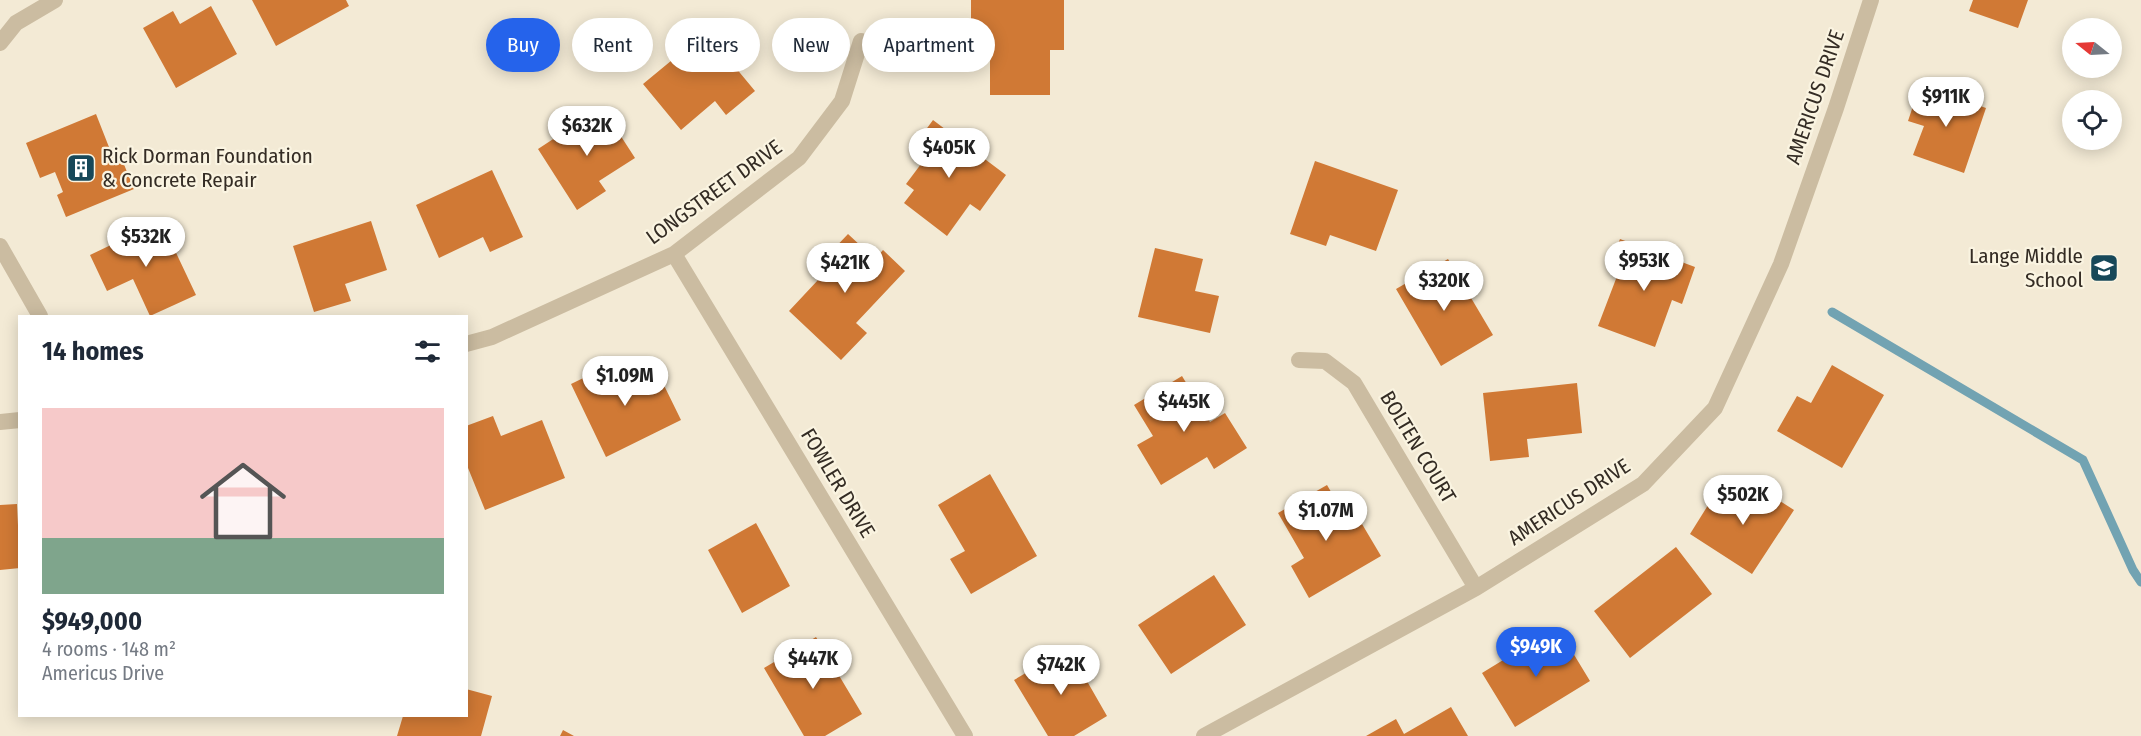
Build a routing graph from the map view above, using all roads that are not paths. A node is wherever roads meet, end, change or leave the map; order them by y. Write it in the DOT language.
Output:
graph roads {
  1 [pos="55,0"];
  2 [pos="1871,0"];
  3 [pos="861,41"];
  4 [pos="0,43"];
  5 [pos="0,246"];
  6 [pos="674,254"];
  7 [pos="39,315"];
  8 [pos="468,343"];
  9 [pos="1299,360"];
  10 [pos="18,420"];
  11 [pos="0,422"];
  12 [pos="1476,588"];
  13 [pos="965,736"];
  14 [pos="1204,736"];
  1 -- 4 [label="street"];
  2 -- 12 [label="street, AMERICUS DRIVE"];
  3 -- 6 [label="street, LONGSTREET DRIVE"];
  5 -- 7 [label="street"];
  6 -- 8 [label="street, LONGSTREET DRIVE"];
  6 -- 13 [label="street, FOWLER DRIVE"];
  9 -- 12 [label="street, BOLTEN COURT"];
  10 -- 11 [label="street"];
  12 -- 14 [label="street, AMERICUS DRIVE"];
}
